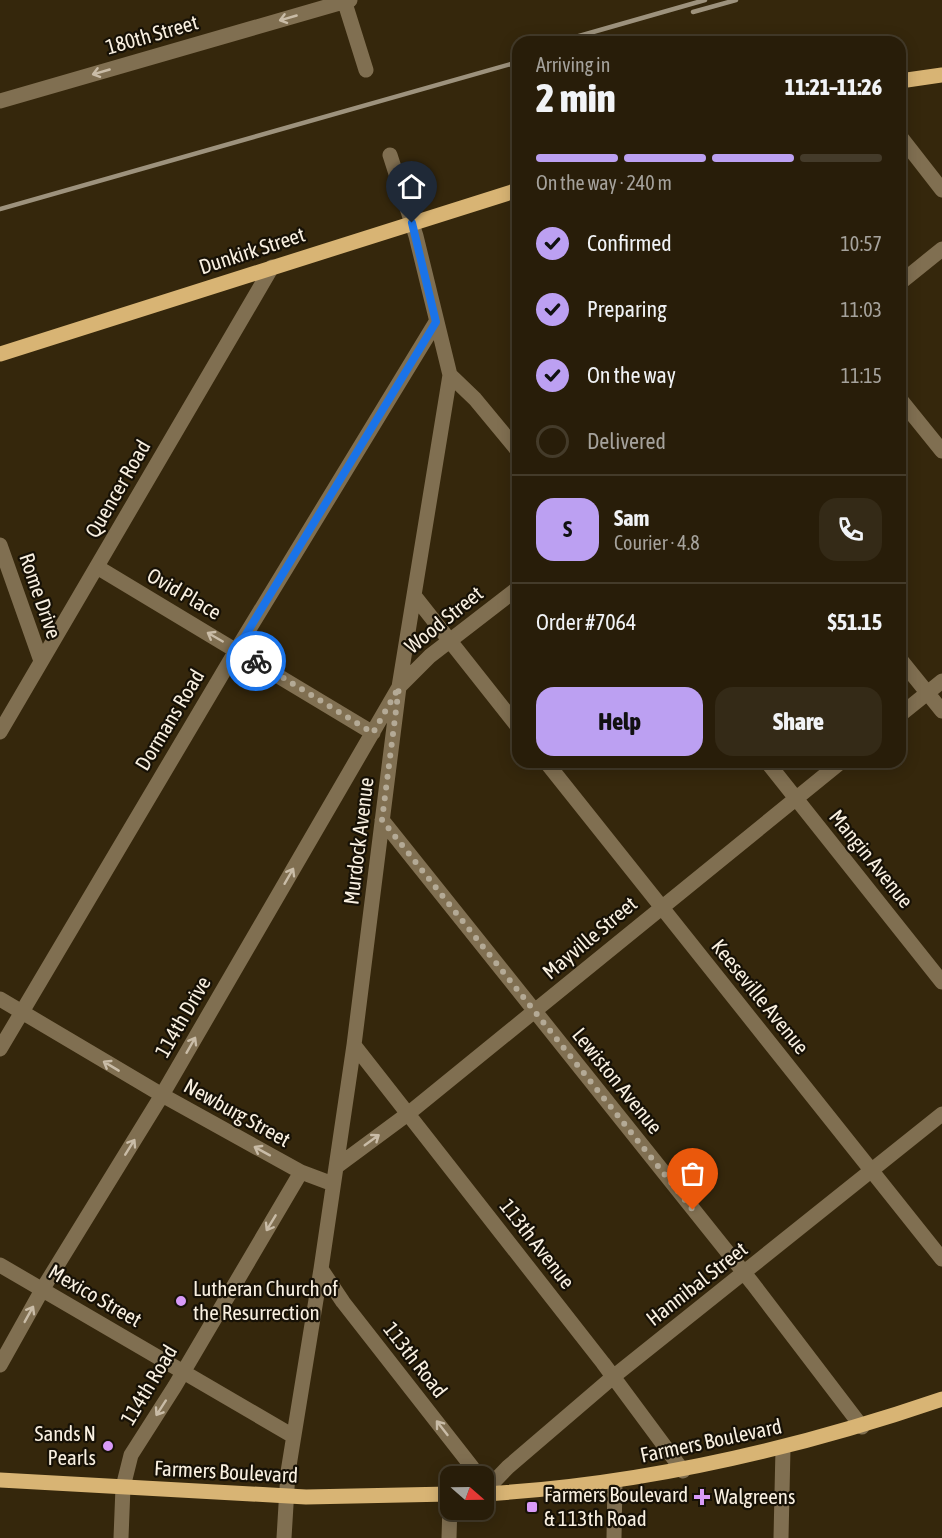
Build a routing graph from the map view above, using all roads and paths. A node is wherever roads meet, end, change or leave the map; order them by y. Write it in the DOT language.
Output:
graph roads {
  1 [pos="346,0"];
  2 [pos="366,70"];
  3 [pos="942,75"];
  4 [pos="906,80"];
  5 [pos="0,101"];
  6 [pos="906,144"];
  7 [pos="390,155"];
  8 [pos="942,190"];
  9 [pos="512,192"];
  10 [pos="412,223"];
  11 [pos="942,249"];
  12 [pos="272,267"];
  13 [pos="906,278"];
  14 [pos="436,322"];
  15 [pos="0,354"];
  16 [pos="450,375"];
  17 [pos="906,406"];
  18 [pos="512,444"];
  19 [pos="942,451"];
  20 [pos="0,545"];
  21 [pos="97,567"];
  22 [pos="512,593"];
  23 [pos="416,598"];
  24 [pos="448,641"];
  25 [pos="237,649"];
  26 [pos="41,661"];
  27 [pos="906,667"];
  28 [pos="942,681"];
  29 [pos="399,687"];
  30 [pos="927,693"];
  31 [pos="906,710"];
  32 [pos="942,711"];
  33 [pos="512,720"];
  34 [pos="0,732"];
  35 [pos="373,733"];
  36 [pos="551,768"];
  37 [pos="772,768"];
  38 [pos="834,768"];
  39 [pos="796,799"];
  40 [pos="382,820"];
  41 [pos="662,906"];
  42 [pos="942,982"];
  43 [pos="0,999"];
  44 [pos="534,1011"];
  45 [pos="22,1012"];
  46 [pos="354,1045"];
  47 [pos="0,1049"];
  48 [pos="162,1095"];
  49 [pos="409,1113"];
  50 [pos="942,1114"];
  51 [pos="336,1167"];
  52 [pos="872,1170"];
  53 [pos="301,1172"];
  54 [pos="333,1184"];
  55 [pos="942,1259"];
  56 [pos="0,1265"];
  57 [pos="321,1269"];
  58 [pos="744,1273"];
  59 [pos="42,1290"];
  60 [pos="0,1365"];
  61 [pos="183,1372"];
  62 [pos="613,1377"];
  63 [pos="942,1399"];
  64 [pos="862,1426"];
  65 [pos="293,1436"];
  66 [pos="783,1448"];
  67 [pos="471,1466"];
  68 [pos="683,1471"];
  69 [pos="0,1480"];
  70 [pos="615,1481"];
  71 [pos="494,1482"];
  72 [pos="123,1487"];
  73 [pos="494,1492"];
  74 [pos="440,1494"];
  75 [pos="286,1495"];
  76 [pos="450,1520"];
  77 [pos="121,1538"];
  78 [pos="284,1538"];
  79 [pos="449,1538"];
  80 [pos="614,1538"];
  81 [pos="781,1538"];
  1 -- 2 [label="street"];
  1 -- 5 [label="street, 180th Street, one-way"];
  3 -- 4 [label="main road"];
  6 -- 8 [label="street"];
  7 -- 10 [label="street, Murdock Avenue"];
  9 -- 10 [label="main road, Dunkirk Street"];
  10 -- 12 [label="main road, Dunkirk Street"];
  10 -- 14 [label="street, Murdock Avenue"];
  11 -- 13 [label="street"];
  12 -- 15 [label="main road, Dunkirk Street"];
  12 -- 21 [label="street, Quencer Road"];
  14 -- 16 [label="street, Murdock Avenue"];
  14 -- 25 [label="street, Dormans Road"];
  16 -- 18 [label="street"];
  16 -- 23 [label="street, Murdock Avenue"];
  17 -- 19 [label="street"];
  20 -- 26 [label="street, Rome Drive"];
  25 -- 21 [label="street, Ovid Place, one-way"];
  21 -- 26 [label="street, Quencer Road"];
  22 -- 24 [label="street, Wood Street"];
  23 -- 24 [label="street"];
  23 -- 29 [label="street, Murdock Avenue"];
  24 -- 29 [label="street, Wood Street"];
  24 -- 33 [label="street"];
  25 -- 35 [label="street, Ovid Place"];
  25 -- 45 [label="street, Dormans Road"];
  26 -- 34 [label="street, Quencer Road"];
  27 -- 30 [label="street"];
  28 -- 30 [label="street"];
  29 -- 35 [label="street, 114th Drive"];
  29 -- 40 [label="street, Murdock Avenue"];
  30 -- 31 [label="street"];
  30 -- 32 [label="street"];
  48 -- 35 [label="street, 114th Drive, one-way"];
  36 -- 41 [label="street, Keeseville Avenue"];
  37 -- 39 [label="street, Mangin Avenue"];
  38 -- 39 [label="street, Mayville Street"];
  39 -- 41 [label="street, Mayville Street"];
  39 -- 42 [label="street, Mangin Avenue"];
  40 -- 44 [label="street, Lewiston Avenue"];
  40 -- 46 [label="street, Murdock Avenue"];
  41 -- 44 [label="street, Mayville Street"];
  41 -- 52 [label="street, Keeseville Avenue"];
  43 -- 45 [label="street, Newburg Street"];
  44 -- 49 [label="street, Mayville Street"];
  44 -- 58 [label="street, Lewiston Avenue"];
  45 -- 47 [label="street, Dormans Road"];
  48 -- 45 [label="street, Newburg Street, one-way"];
  46 -- 49 [label="street, 113th Avenue"];
  46 -- 51 [label="street, Murdock Avenue"];
  53 -- 48 [label="street, Newburg Street, one-way"];
  59 -- 48 [label="street, 114th Drive, one-way"];
  51 -- 49 [label="street, Mayville Street, one-way"];
  49 -- 62 [label="street, 113th Avenue"];
  50 -- 52 [label="street, Hannibal Street"];
  51 -- 54 [label="street, Murdock Avenue"];
  52 -- 55 [label="street, Keeseville Avenue"];
  52 -- 58 [label="street, Hannibal Street"];
  53 -- 54 [label="street, Newburg Street"];
  53 -- 61 [label="street, 114th Road, one-way"];
  54 -- 57 [label="street, Murdock Avenue"];
  56 -- 59 [label="street, Mexico Street"];
  57 -- 65 [label="street, Murdock Avenue"];
  67 -- 57 [label="street, 113th Road, one-way"];
  58 -- 62 [label="street, Hannibal Street"];
  58 -- 64 [label="street, Lewiston Avenue"];
  60 -- 59 [label="street, 114th Drive, one-way"];
  59 -- 61 [label="street, Mexico Street"];
  61 -- 65 [label="street, Mexico Street"];
  61 -- 72 [label="street, 114th Road, one-way"];
  62 -- 68 [label="street, 113th Avenue"];
  62 -- 71 [label="street, Hannibal Street"];
  63 -- 64 [label="main road, Farmers Boulevard"];
  64 -- 66 [label="main road, Farmers Boulevard"];
  65 -- 75 [label="street, Murdock Avenue"];
  66 -- 68 [label="main road, Farmers Boulevard"];
  66 -- 81 [label="street"];
  68 -- 70 [label="main road, Farmers Boulevard"];
  69 -- 72 [label="main road, Farmers Boulevard"];
  70 -- 73 [label="main road, Farmers Boulevard"];
  70 -- 80 [label="street"];
  72 -- 75 [label="main road, Farmers Boulevard"];
  72 -- 77 [label="street, 114th Road"];
  74 -- 75 [label="main road, Farmers Boulevard"];
  75 -- 78 [label="street, Murdock Avenue"];
  76 -- 79 [label="street"];
}
